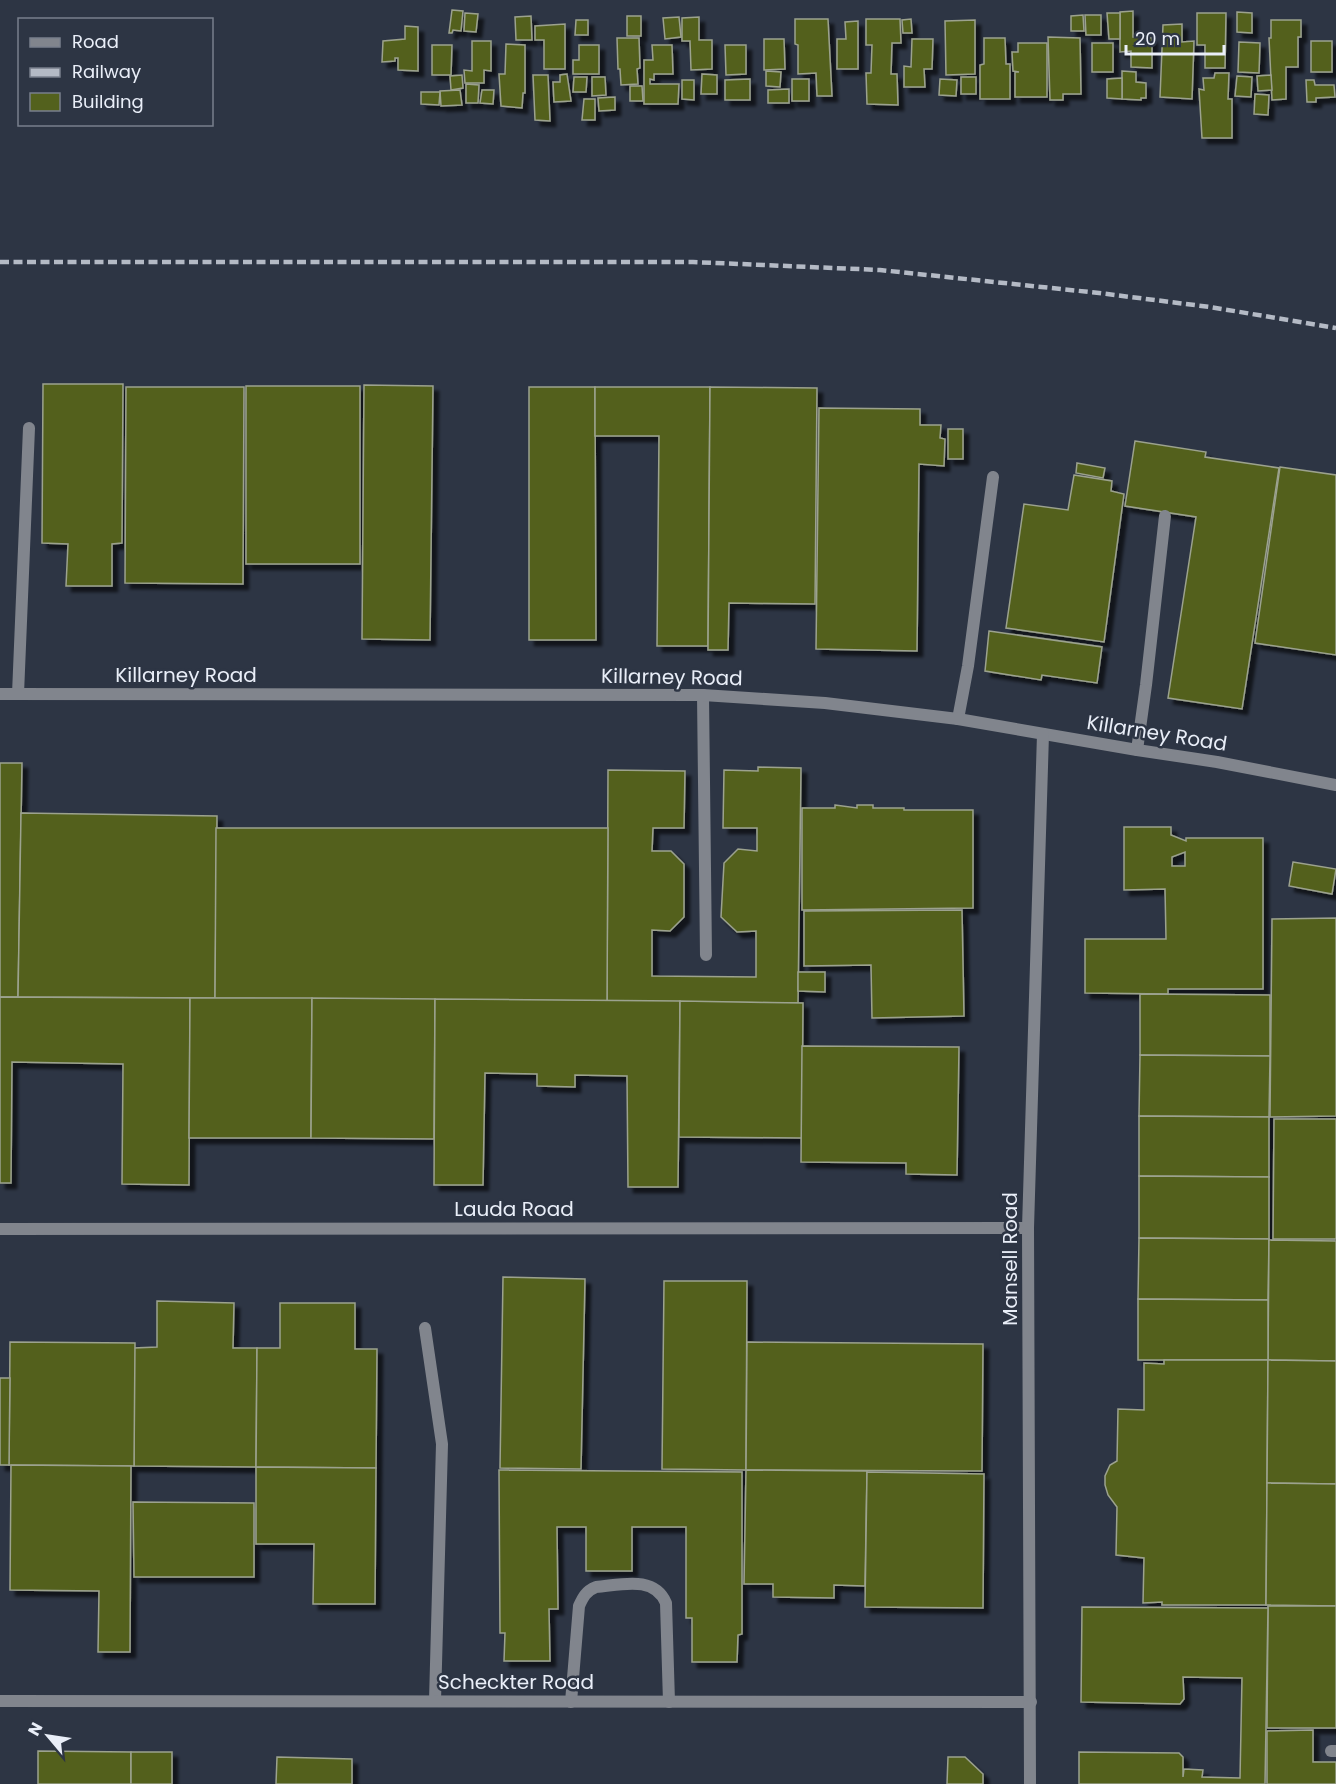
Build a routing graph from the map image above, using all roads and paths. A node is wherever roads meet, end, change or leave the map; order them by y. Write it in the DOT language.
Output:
graph roads {
  1 [pos="29,428"];
  2 [pos="993,477"];
  3 [pos="1165,516"];
  4 [pos="0,694"];
  5 [pos="18,694"];
  6 [pos="703,696"];
  7 [pos="958,719"];
  8 [pos="1042,734"];
  9 [pos="1137,750"];
  10 [pos="1336,784"];
  11 [pos="706,955"];
  12 [pos="1028,1228"];
  13 [pos="0,1229"];
  14 [pos="425,1328"];
  15 [pos="0,1701"];
  16 [pos="435,1701"];
  17 [pos="571,1702"];
  18 [pos="669,1702"];
  19 [pos="1031,1702"];
  20 [pos="1030,1784"];
  1 -- 5 [label="street"];
  2 -- 7 [label="street"];
  3 -- 9 [label="street"];
  4 -- 5 [label="street, Killarney Road"];
  5 -- 6 [label="street, Killarney Road"];
  6 -- 7 [label="street, Killarney Road"];
  6 -- 11 [label="street"];
  7 -- 8 [label="street, Killarney Road"];
  8 -- 9 [label="street, Killarney Road"];
  8 -- 12 [label="street, Mansell Road"];
  9 -- 10 [label="street, Killarney Road"];
  12 -- 13 [label="street, Lauda Road"];
  12 -- 19 [label="street, Mansell Road"];
  14 -- 16 [label="street"];
  15 -- 16 [label="street, Scheckter Road"];
  16 -- 17 [label="street, Scheckter Road"];
  17 -- 18 [label="street, Scheckter Road"];
  17 -- 18 [label="street"];
  18 -- 19 [label="street, Scheckter Road"];
  19 -- 20 [label="street, Mansell Road"];
}
